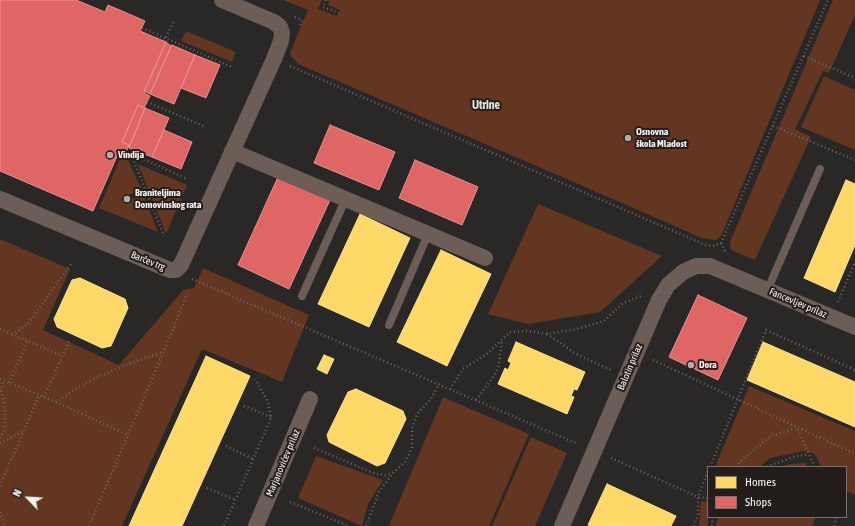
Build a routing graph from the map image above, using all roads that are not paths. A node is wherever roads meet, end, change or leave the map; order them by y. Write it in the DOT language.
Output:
graph roads {
  1 [pos="222,0"];
  2 [pos="232,151"];
  3 [pos="820,169"];
  4 [pos="0,198"];
  5 [pos="346,198"];
  6 [pos="428,234"];
  7 [pos="485,258"];
  8 [pos="742,279"];
  9 [pos="767,290"];
  10 [pos="302,296"];
  11 [pos="389,325"];
  12 [pos="855,327"];
  13 [pos="310,399"];
  14 [pos="256,526"];
  15 [pos="562,526"];
  1 -- 2 [label="street, Barčev trg"];
  2 -- 4 [label="street, Barčev trg"];
  2 -- 5 [label="street"];
  3 -- 9 [label="lane"];
  5 -- 6 [label="street"];
  5 -- 10 [label="lane"];
  6 -- 7 [label="street"];
  6 -- 11 [label="lane"];
  8 -- 9 [label="street, Fancevljev prilaz"];
  8 -- 15 [label="street, Balotin prilaz"];
  9 -- 12 [label="street, Fancevljev prilaz"];
  13 -- 14 [label="street, Marjanovićev prilaz"];
}
